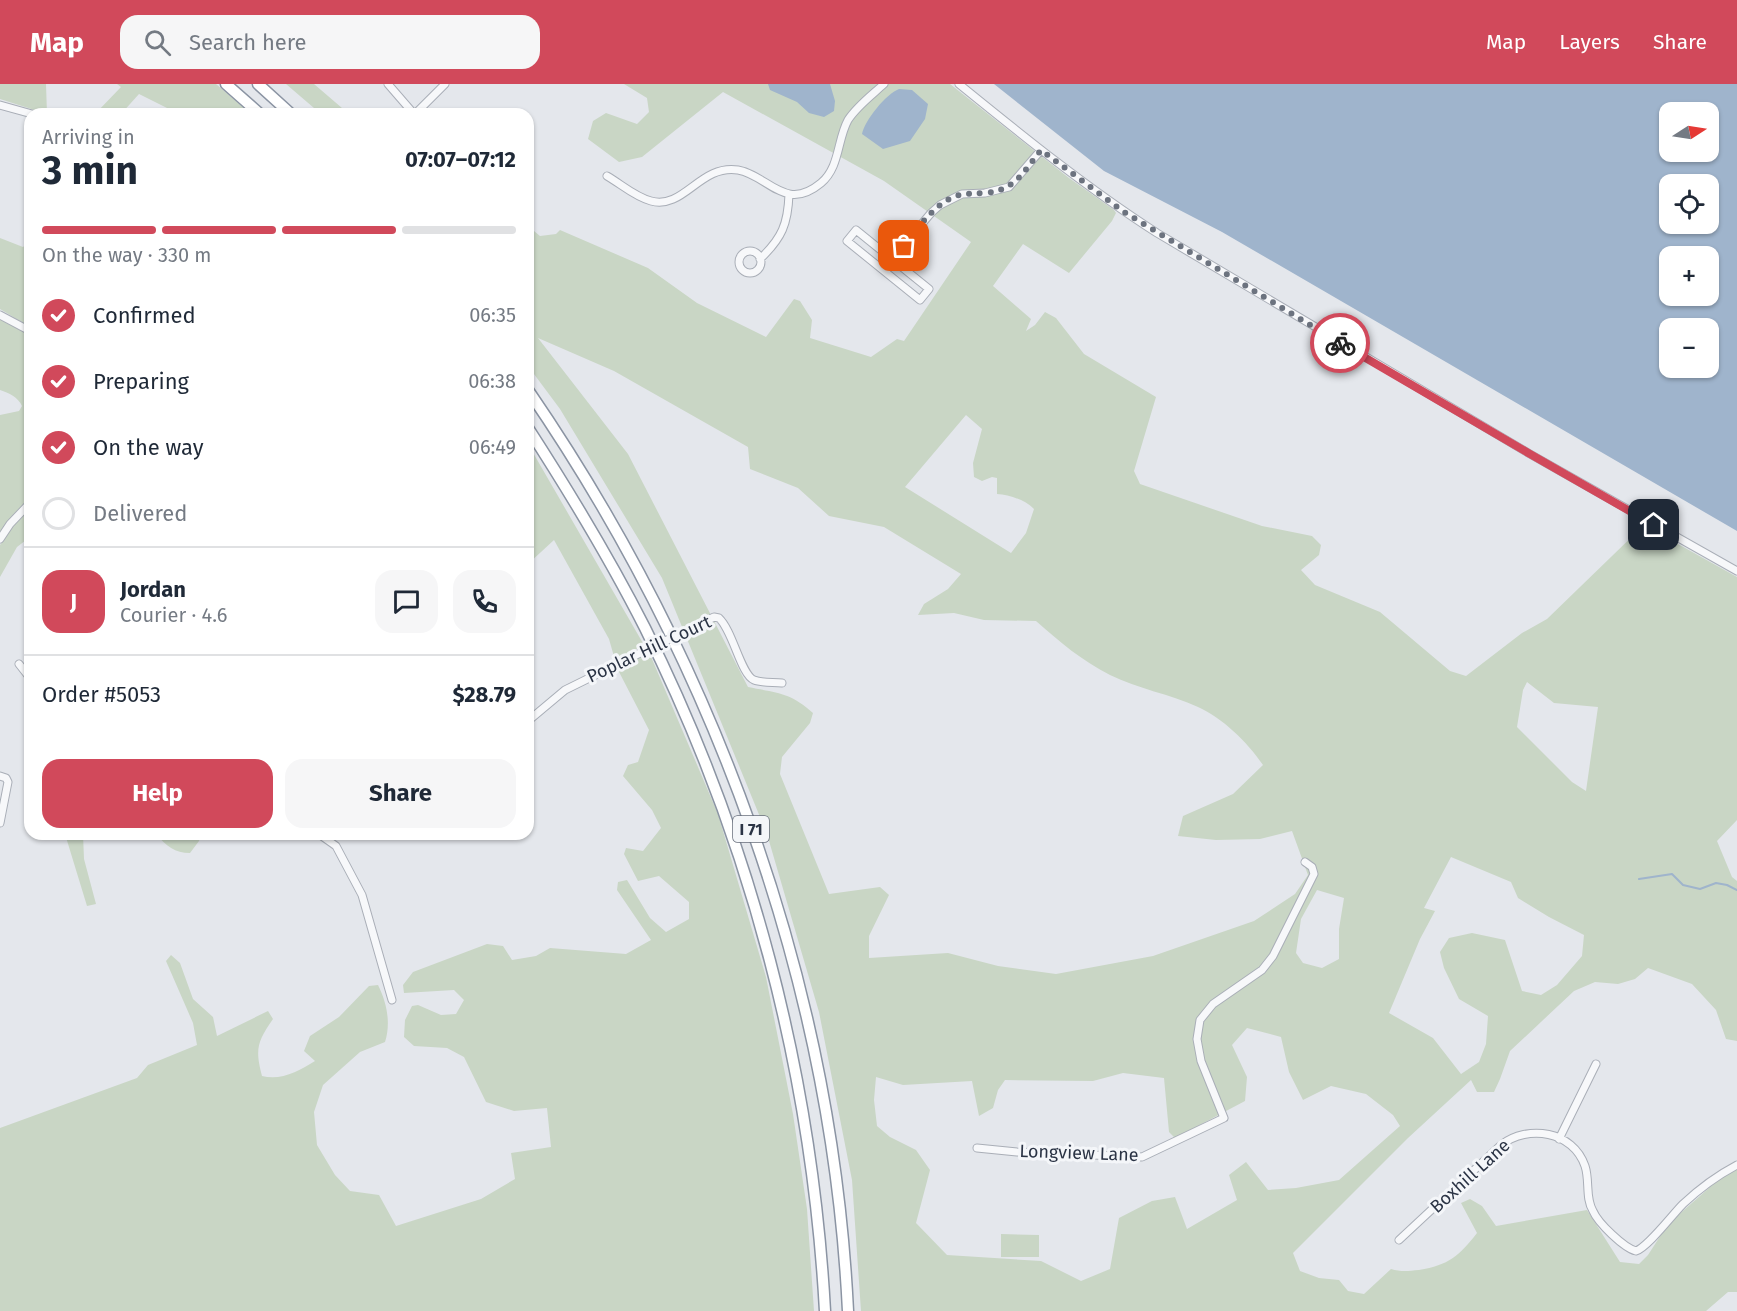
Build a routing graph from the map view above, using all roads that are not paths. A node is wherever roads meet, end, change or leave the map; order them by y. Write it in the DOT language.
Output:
graph roads {
  1 [pos="226,84"];
  2 [pos="258,84"];
  3 [pos="388,84"];
  4 [pos="446,84"];
  5 [pos="884,84"];
  6 [pos="959,84"];
  7 [pos="0,105"];
  8 [pos="253,108"];
  9 [pos="284,108"];
  10 [pos="410,108"];
  11 [pos="421,108"];
  12 [pos="24,112"];
  13 [pos="1041,150"];
  14 [pos="607,176"];
  15 [pos="789,194"];
  16 [pos="760,259"];
  17 [pos="892,260"];
  18 [pos="883,270"];
  19 [pos="0,315"];
  20 [pos="24,328"];
  21 [pos="534,399"];
  22 [pos="534,437"];
  23 [pos="24,509"];
  24 [pos="0,539"];
  25 [pos="1737,571"];
  26 [pos="19,664"];
  27 [pos="24,670"];
  28 [pos="783,683"];
  29 [pos="534,717"];
  30 [pos="0,776"];
  31 [pos="2,803"];
  32 [pos="0,823"];
  33 [pos="328,840"];
  34 [pos="1305,862"];
  35 [pos="392,1000"];
  36 [pos="1596,1064"];
  37 [pos="1559,1139"];
  38 [pos="977,1148"];
  39 [pos="1737,1165"];
  40 [pos="1399,1240"];
  41 [pos="825,1311"];
  42 [pos="848,1311"];
  1 -- 8 [label="highway"];
  2 -- 9 [label="highway"];
  3 -- 10 [label="street"];
  4 -- 11 [label="street"];
  5 -- 15 [label="street"];
  6 -- 13 [label="street"];
  7 -- 12 [label="street"];
  13 -- 17 [label="street"];
  13 -- 25 [label="street"];
  14 -- 15 [label="street"];
  15 -- 16 [label="street"];
  17 -- 18 [label="street"];
  17 -- 18 [label="street"];
  17 -- 18 [label="street"];
  19 -- 20 [label="street"];
  21 -- 42 [label="highway, I 71"];
  22 -- 41 [label="highway, I 71"];
  23 -- 24 [label="street"];
  26 -- 27 [label="street"];
  28 -- 29 [label="street, Poplar Hill Court, bridge"];
  30 -- 31 [label="street"];
  31 -- 32 [label="street"];
  33 -- 35 [label="street"];
  34 -- 38 [label="street, Longview Lane"];
  36 -- 37 [label="street"];
  37 -- 39 [label="street, Boxhill Lane"];
  37 -- 40 [label="street, Boxhill Lane"];
}
